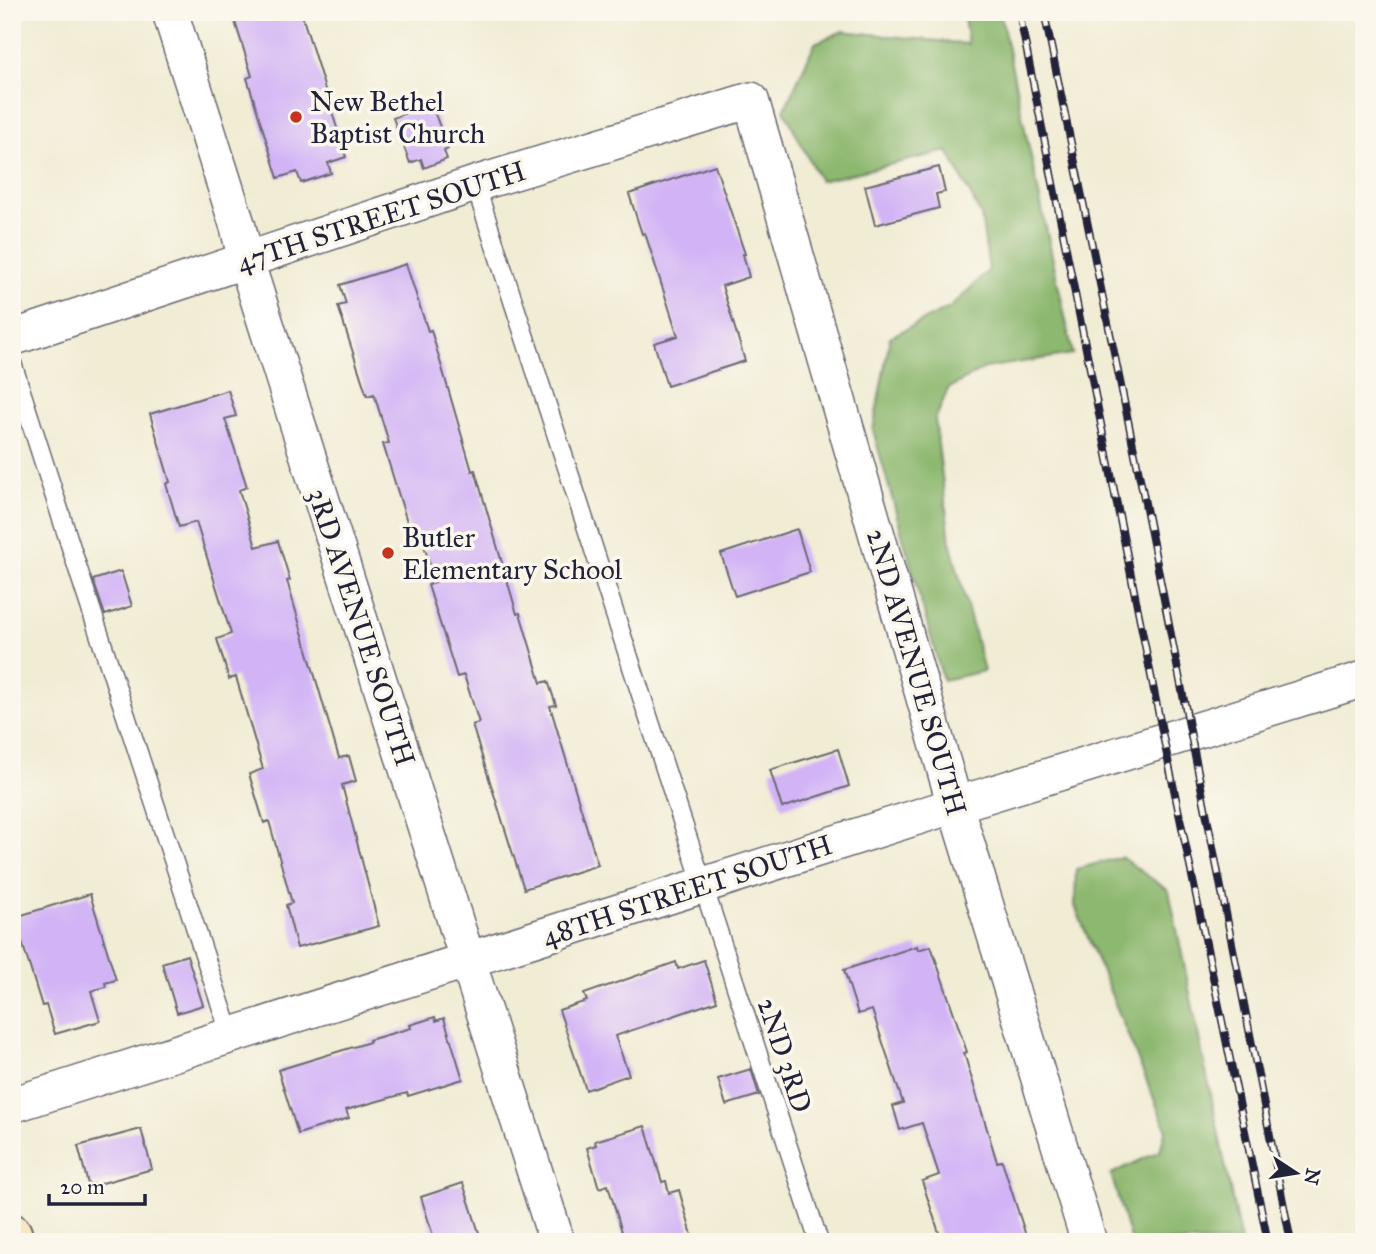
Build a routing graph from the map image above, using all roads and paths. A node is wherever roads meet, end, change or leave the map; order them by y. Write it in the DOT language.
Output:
graph roads {
  1 [pos="170,12"];
  2 [pos="751,100"];
  3 [pos="475,184"];
  4 [pos="246,261"];
  5 [pos="12,338"];
  6 [pos="12,363"];
  7 [pos="1364,679"];
  8 [pos="955,806"];
  9 [pos="702,886"];
  10 [pos="468,960"];
  11 [pos="231,1036"];
  12 [pos="12,1105"];
  13 [pos="12,1233"];
  14 [pos="15,1242"];
  15 [pos="557,1242"];
  16 [pos="819,1242"];
  17 [pos="1089,1242"];
  1 -- 4 [label="street, 3RD AVENUE SOUTH"];
  2 -- 3 [label="street, 47TH STREET SOUTH"];
  2 -- 8 [label="street, 2ND AVENUE SOUTH"];
  3 -- 4 [label="street, 47TH STREET SOUTH"];
  3 -- 9 [label="lane, 2ND 3RD"];
  4 -- 5 [label="street, 47TH STREET SOUTH"];
  4 -- 10 [label="street, 3RD AVENUE SOUTH"];
  6 -- 11 [label="lane"];
  7 -- 8 [label="street, 48TH STREET SOUTH"];
  8 -- 9 [label="street, 48TH STREET SOUTH"];
  8 -- 17 [label="street, 2ND AVENUE SOUTH"];
  9 -- 10 [label="street, 48TH STREET SOUTH"];
  9 -- 16 [label="lane, 2ND 3RD"];
  10 -- 11 [label="street, 48TH STREET SOUTH"];
  10 -- 15 [label="street, 3RD AVENUE SOUTH"];
  11 -- 12 [label="street, 48TH STREET SOUTH"];
  13 -- 14 [label="street"];
}
